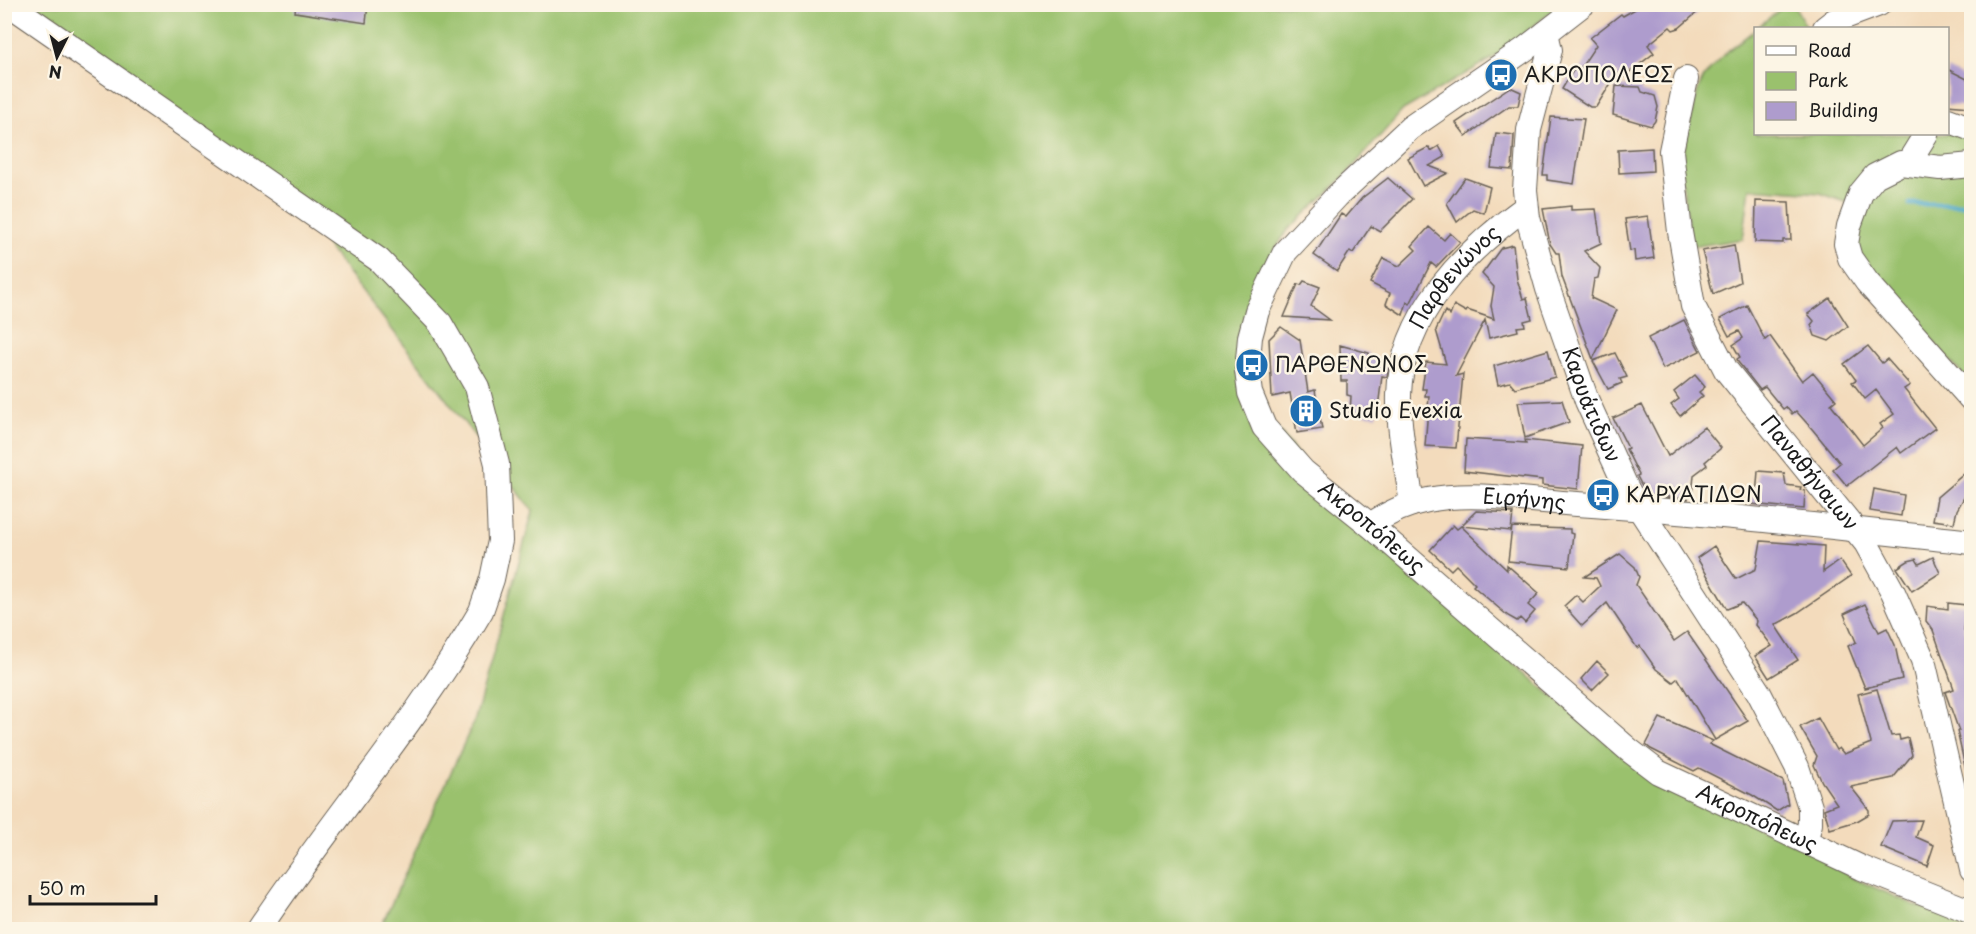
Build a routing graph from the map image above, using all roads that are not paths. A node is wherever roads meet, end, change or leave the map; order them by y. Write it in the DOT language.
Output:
graph roads {
  1 [pos="9,4"];
  2 [pos="1583,4"];
  3 [pos="1879,4"];
  4 [pos="1826,27"];
  5 [pos="1546,33"];
  6 [pos="1686,79"];
  7 [pos="1949,121"];
  8 [pos="1971,129"];
  9 [pos="1925,135"];
  10 [pos="1908,163"];
  11 [pos="1971,165"];
  12 [pos="1526,207"];
  13 [pos="1971,400"];
  14 [pos="1412,504"];
  15 [pos="1638,508"];
  16 [pos="1370,525"];
  17 [pos="1855,529"];
  18 [pos="1971,542"];
  19 [pos="1805,841"];
  20 [pos="1971,870"];
  21 [pos="1971,912"];
  22 [pos="258,930"];
  1 -- 22 [label="street"];
  2 -- 5 [label="street, Ακροπόλεως"];
  3 -- 4 [label="street"];
  5 -- 12 [label="street, Καρυάτιδων"];
  5 -- 16 [label="street, Ακροπόλεως"];
  6 -- 17 [label="street, Παναθήναιων"];
  7 -- 8 [label="street"];
  9 -- 10 [label="street"];
  10 -- 11 [label="street"];
  10 -- 13 [label="street"];
  12 -- 14 [label="street, Παρθενώνος"];
  12 -- 15 [label="street, Καρυάτιδων"];
  14 -- 15 [label="street, Ειρήνης"];
  14 -- 16 [label="street, Ειρήνης"];
  15 -- 17 [label="street, Ειρήνης"];
  15 -- 19 [label="street, Καρυάτιδων"];
  16 -- 19 [label="street, Ακροπόλεως"];
  17 -- 18 [label="street, Ειρήνης"];
  17 -- 20 [label="street, Παναθήναιων"];
  19 -- 21 [label="street, Ακροπόλεως"];
}
